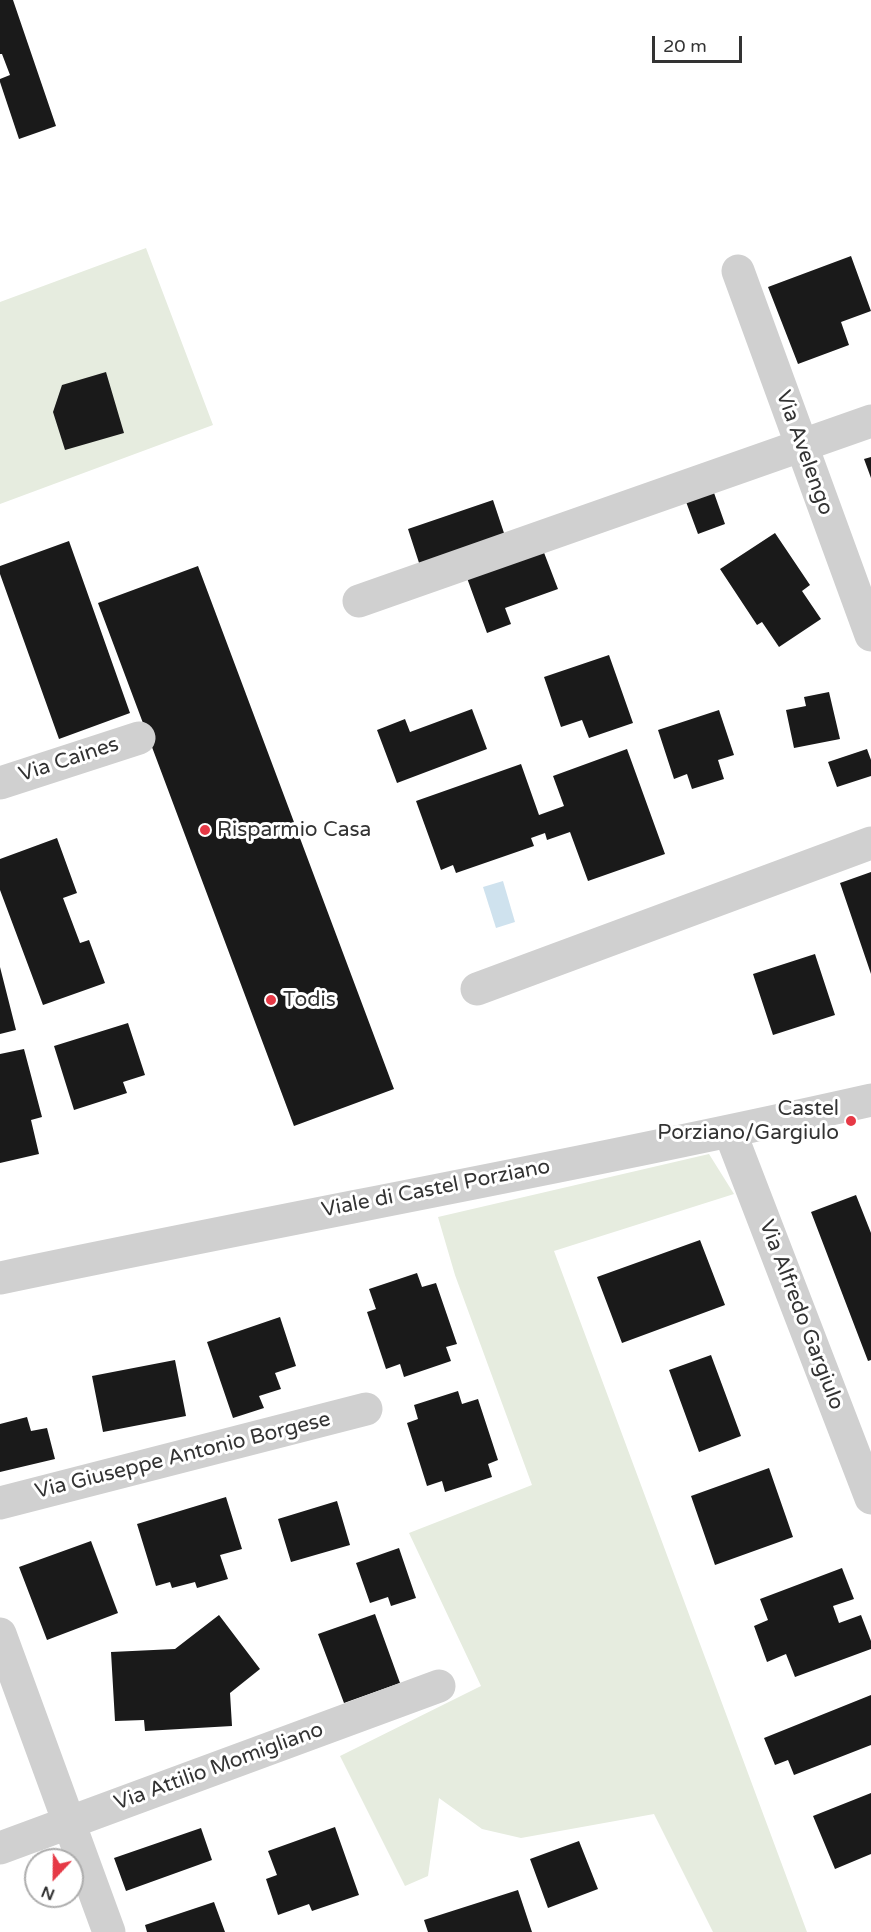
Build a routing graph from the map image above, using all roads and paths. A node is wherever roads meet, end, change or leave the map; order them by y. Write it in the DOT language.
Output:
graph roads {
  1 [pos="738,271"];
  2 [pos="871,421"];
  3 [pos="802,446"];
  4 [pos="359,601"];
  5 [pos="871,635"];
  6 [pos="138,738"];
  7 [pos="0,783"];
  8 [pos="871,843"];
  9 [pos="477,988"];
  10 [pos="871,1100"];
  11 [pos="730,1132"];
  12 [pos="0,1278"];
  13 [pos="366,1409"];
  14 [pos="871,1498"];
  15 [pos="0,1503"];
  16 [pos="0,1634"];
  17 [pos="439,1686"];
  18 [pos="69,1823"];
  19 [pos="0,1848"];
  20 [pos="109,1932"];
  1 -- 3 [label="street, Via Avelengo"];
  2 -- 3 [label="street"];
  3 -- 4 [label="street"];
  3 -- 5 [label="street, Via Avelengo"];
  6 -- 7 [label="street, Via Caines"];
  8 -- 9 [label="street"];
  10 -- 11 [label="street, Viale di Castel Porziano"];
  11 -- 12 [label="street, Viale di Castel Porziano"];
  11 -- 14 [label="street, Via Alfredo Gargiulo"];
  13 -- 15 [label="street, Via Giuseppe Antonio Borgese"];
  16 -- 18 [label="street"];
  17 -- 18 [label="street, Via Attilio Momigliano"];
  18 -- 19 [label="street, Via Attilio Momigliano"];
  18 -- 20 [label="street"];
}
